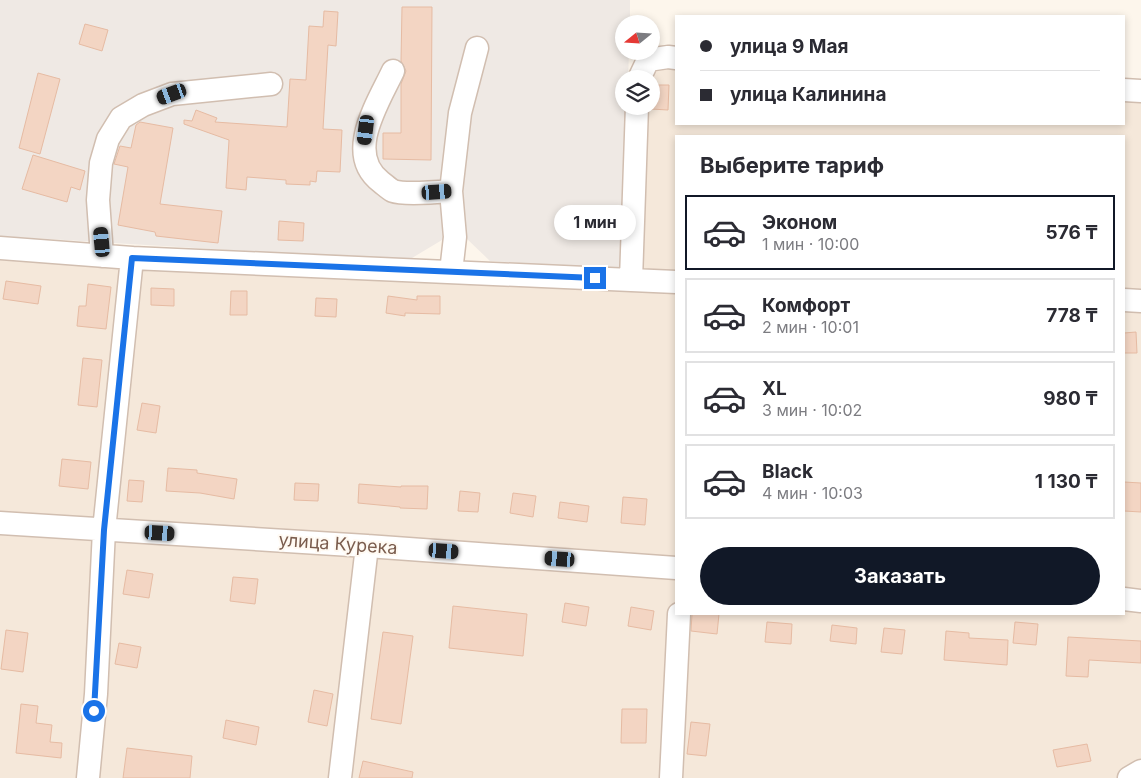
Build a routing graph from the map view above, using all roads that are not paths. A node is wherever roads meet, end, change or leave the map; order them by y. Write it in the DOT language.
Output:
graph roads {
  1 [pos="477,48"];
  2 [pos="675,58"];
  3 [pos="393,70"];
  4 [pos="643,70"];
  5 [pos="271,84"];
  6 [pos="1125,90"];
  7 [pos="1141,91"];
  8 [pos="637,115"];
  9 [pos="451,191"];
  10 [pos="0,248"];
  11 [pos="102,256"];
  12 [pos="132,258"];
  13 [pos="451,272"];
  14 [pos="631,280"];
  15 [pos="675,282"];
  16 [pos="1125,300"];
  17 [pos="1141,301"];
  18 [pos="0,523"];
  19 [pos="104,530"];
  20 [pos="367,546"];
  21 [pos="675,568"];
  22 [pos="1125,600"];
  23 [pos="1141,600"];
  24 [pos="678,615"];
  25 [pos="1141,771"];
  26 [pos="88,778"];
  27 [pos="340,778"];
  28 [pos="671,778"];
  29 [pos="1129,778"];
  1 -- 9 [label="street"];
  2 -- 4 [label="street"];
  3 -- 9 [label="street"];
  5 -- 11 [label="street"];
  6 -- 7 [label="street"];
  8 -- 14 [label="street"];
  9 -- 13 [label="street"];
  10 -- 11 [label="street"];
  11 -- 12 [label="street"];
  12 -- 13 [label="street"];
  12 -- 19 [label="street"];
  13 -- 14 [label="street"];
  14 -- 15 [label="street"];
  16 -- 17 [label="street"];
  18 -- 19 [label="street, улица Курека"];
  19 -- 20 [label="street, улица Курека"];
  19 -- 26 [label="street"];
  20 -- 21 [label="street, улица Курека"];
  20 -- 27 [label="street"];
  22 -- 23 [label="street"];
  24 -- 28 [label="street"];
  25 -- 29 [label="street"];
}
